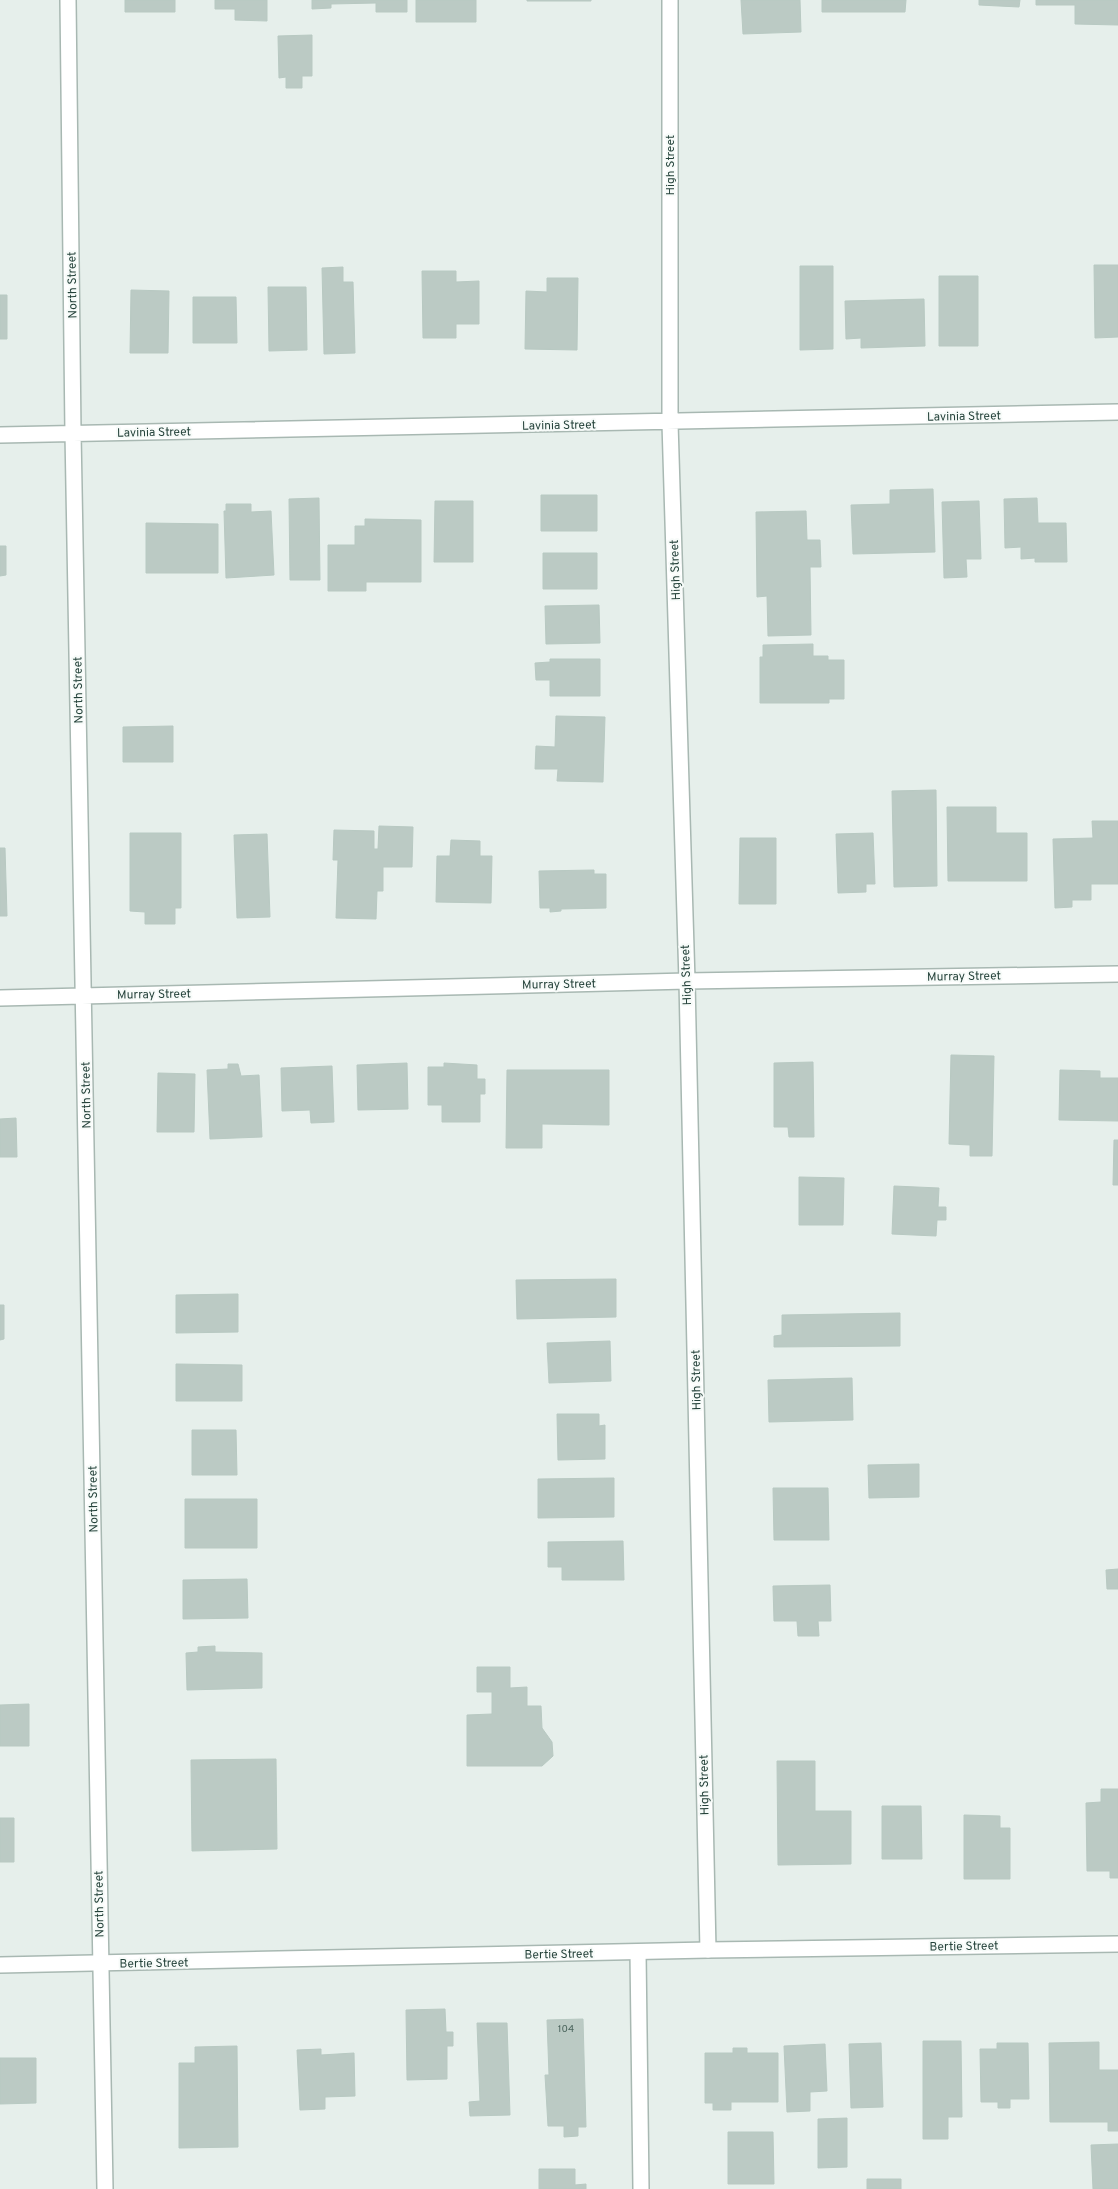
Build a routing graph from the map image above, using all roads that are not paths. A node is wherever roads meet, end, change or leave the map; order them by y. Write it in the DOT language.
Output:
graph roads {
  1 [pos="68,0"];
  2 [pos="670,0"];
  3 [pos="1118,412"];
  4 [pos="670,423"];
  5 [pos="73,433"];
  6 [pos="0,435"];
  7 [pos="1118,974"];
  8 [pos="687,981"];
  9 [pos="84,996"];
  10 [pos="0,998"];
  11 [pos="1118,1944"];
  12 [pos="708,1950"];
  13 [pos="638,1952"];
  14 [pos="100,1964"];
  15 [pos="0,1965"];
  16 [pos="105,2189"];
  17 [pos="641,2189"];
  1 -- 5 [label="street, North Street"];
  2 -- 4 [label="street, High Street"];
  3 -- 4 [label="street, Lavinia Street"];
  4 -- 5 [label="street, Lavinia Street"];
  4 -- 8 [label="street, High Street"];
  5 -- 6 [label="street, Lavinia Street"];
  5 -- 9 [label="street, North Street"];
  7 -- 8 [label="street, Murray Street"];
  8 -- 9 [label="street, Murray Street"];
  8 -- 12 [label="street, High Street"];
  9 -- 10 [label="street, Murray Street"];
  9 -- 14 [label="street, North Street"];
  11 -- 12 [label="street, Bertie Street"];
  12 -- 13 [label="street, Bertie Street"];
  13 -- 14 [label="street, Bertie Street"];
  13 -- 17 [label="street"];
  14 -- 15 [label="street, Bertie Street"];
  14 -- 16 [label="street, North Street"];
}
